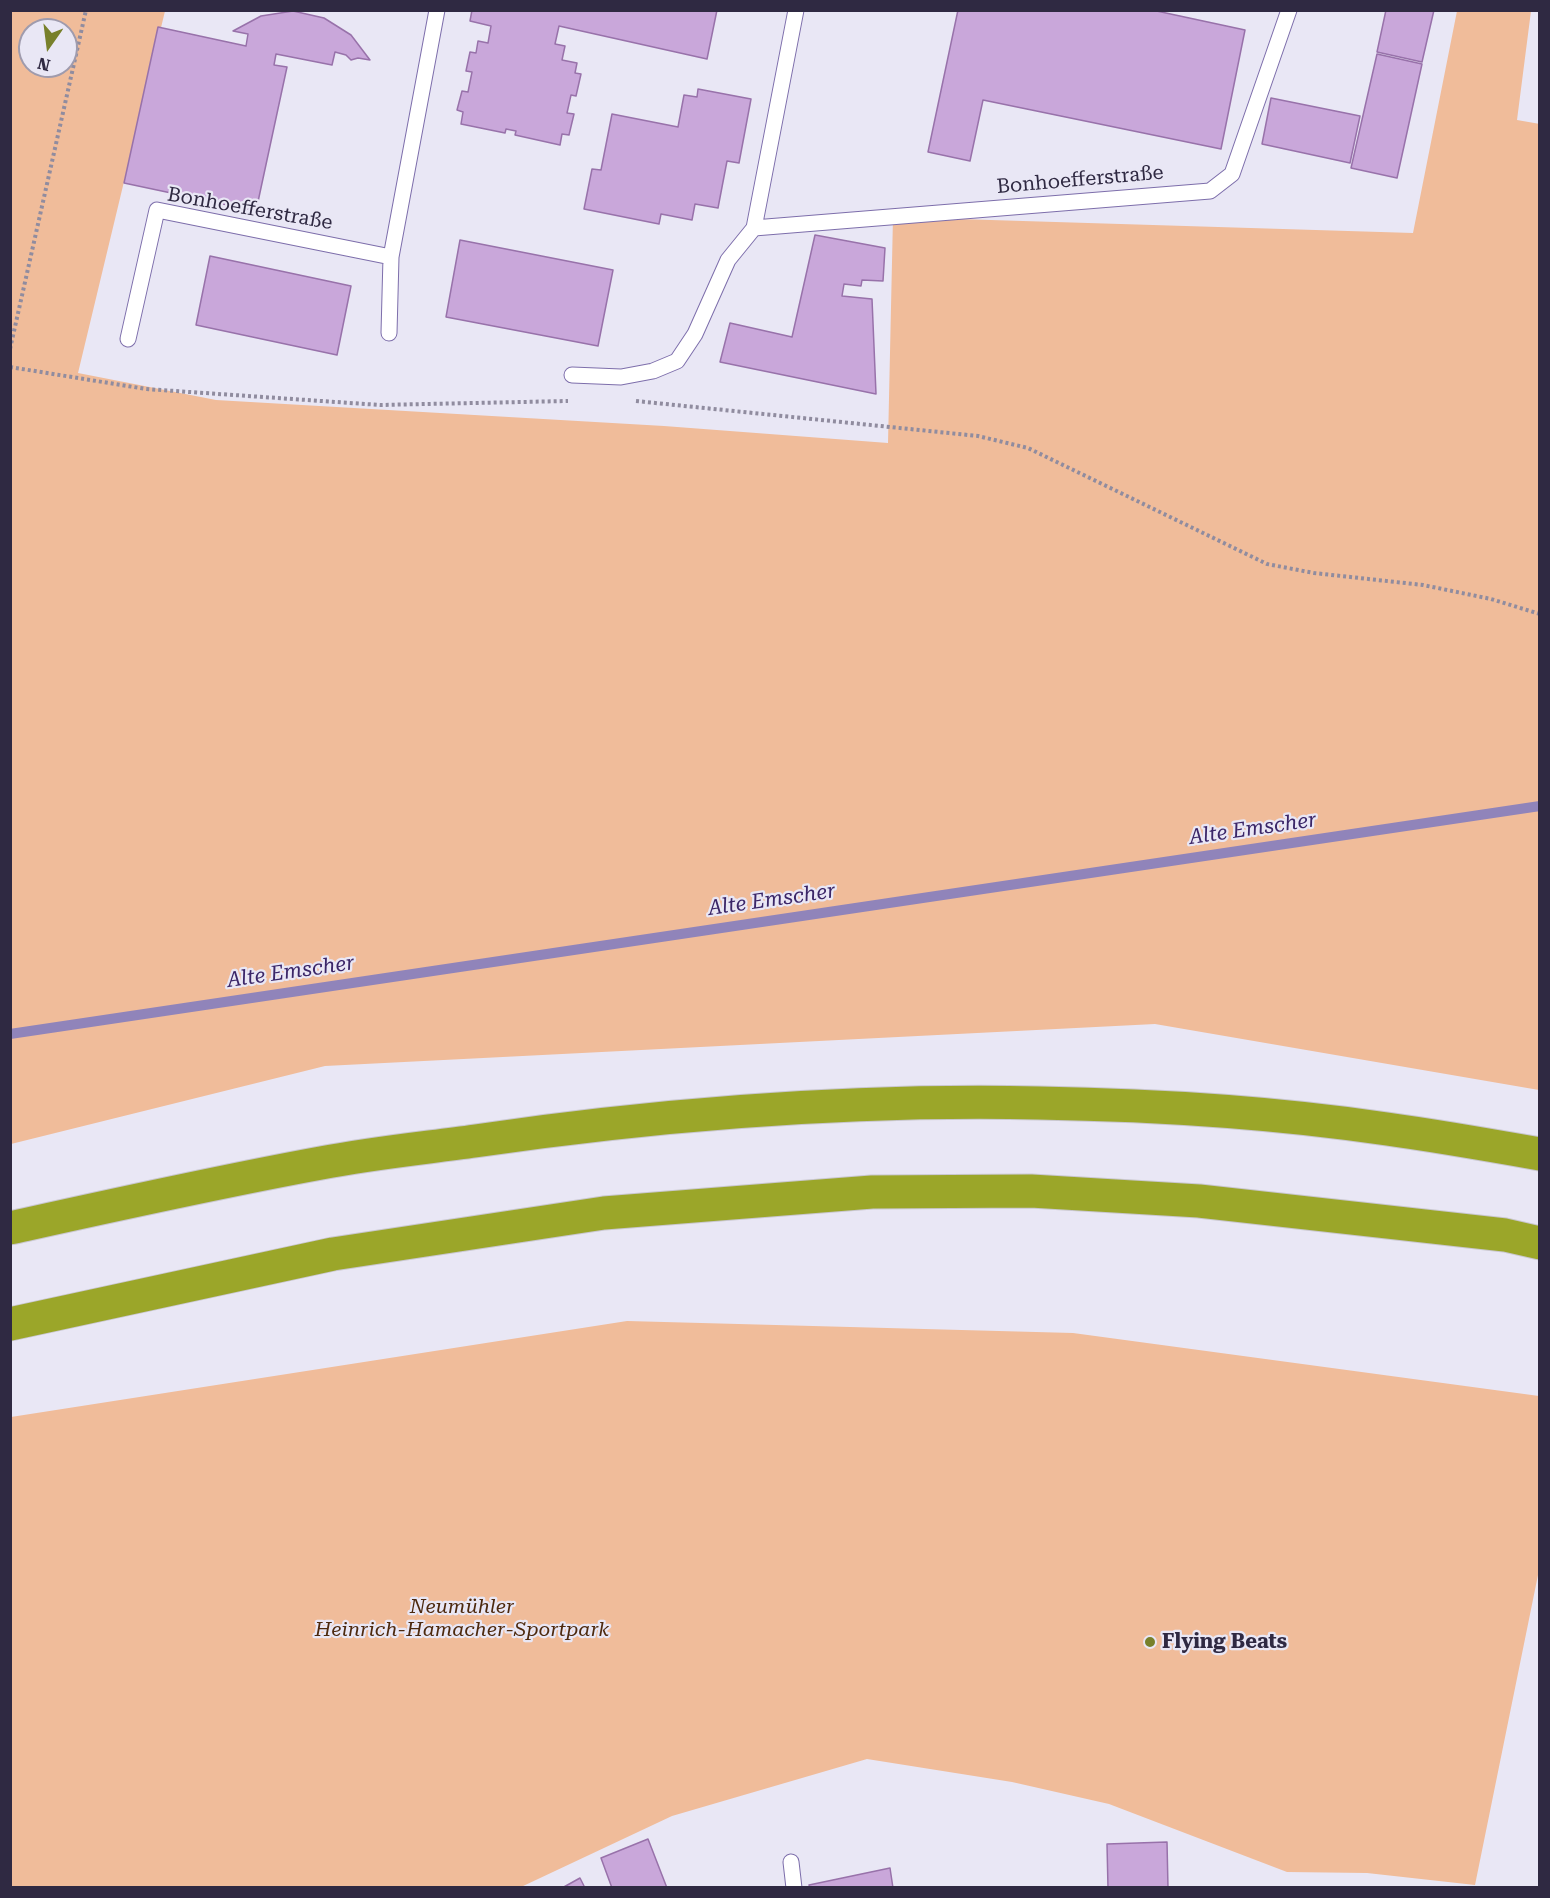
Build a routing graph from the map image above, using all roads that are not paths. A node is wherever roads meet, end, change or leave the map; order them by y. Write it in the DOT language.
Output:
graph roads {
  1 [pos="437,10"];
  2 [pos="796,10"];
  3 [pos="1289,10"];
  4 [pos="754,228"];
  5 [pos="391,257"];
  6 [pos="389,333"];
  7 [pos="128,339"];
  8 [pos="572,375"];
  9 [pos="1539,1154"];
  10 [pos="10,1228"];
  11 [pos="1539,1243"];
  12 [pos="10,1324"];
  13 [pos="791,1862"];
  14 [pos="794,1887"];
  1 -- 5 [label="lane"];
  2 -- 4 [label="lane"];
  3 -- 4 [label="lane, Bonhoefferstraße"];
  4 -- 8 [label="lane"];
  5 -- 6 [label="lane"];
  5 -- 7 [label="lane, Bonhoefferstraße"];
  9 -- 10 [label="highway"];
  11 -- 12 [label="highway"];
  13 -- 14 [label="lane"];
}
